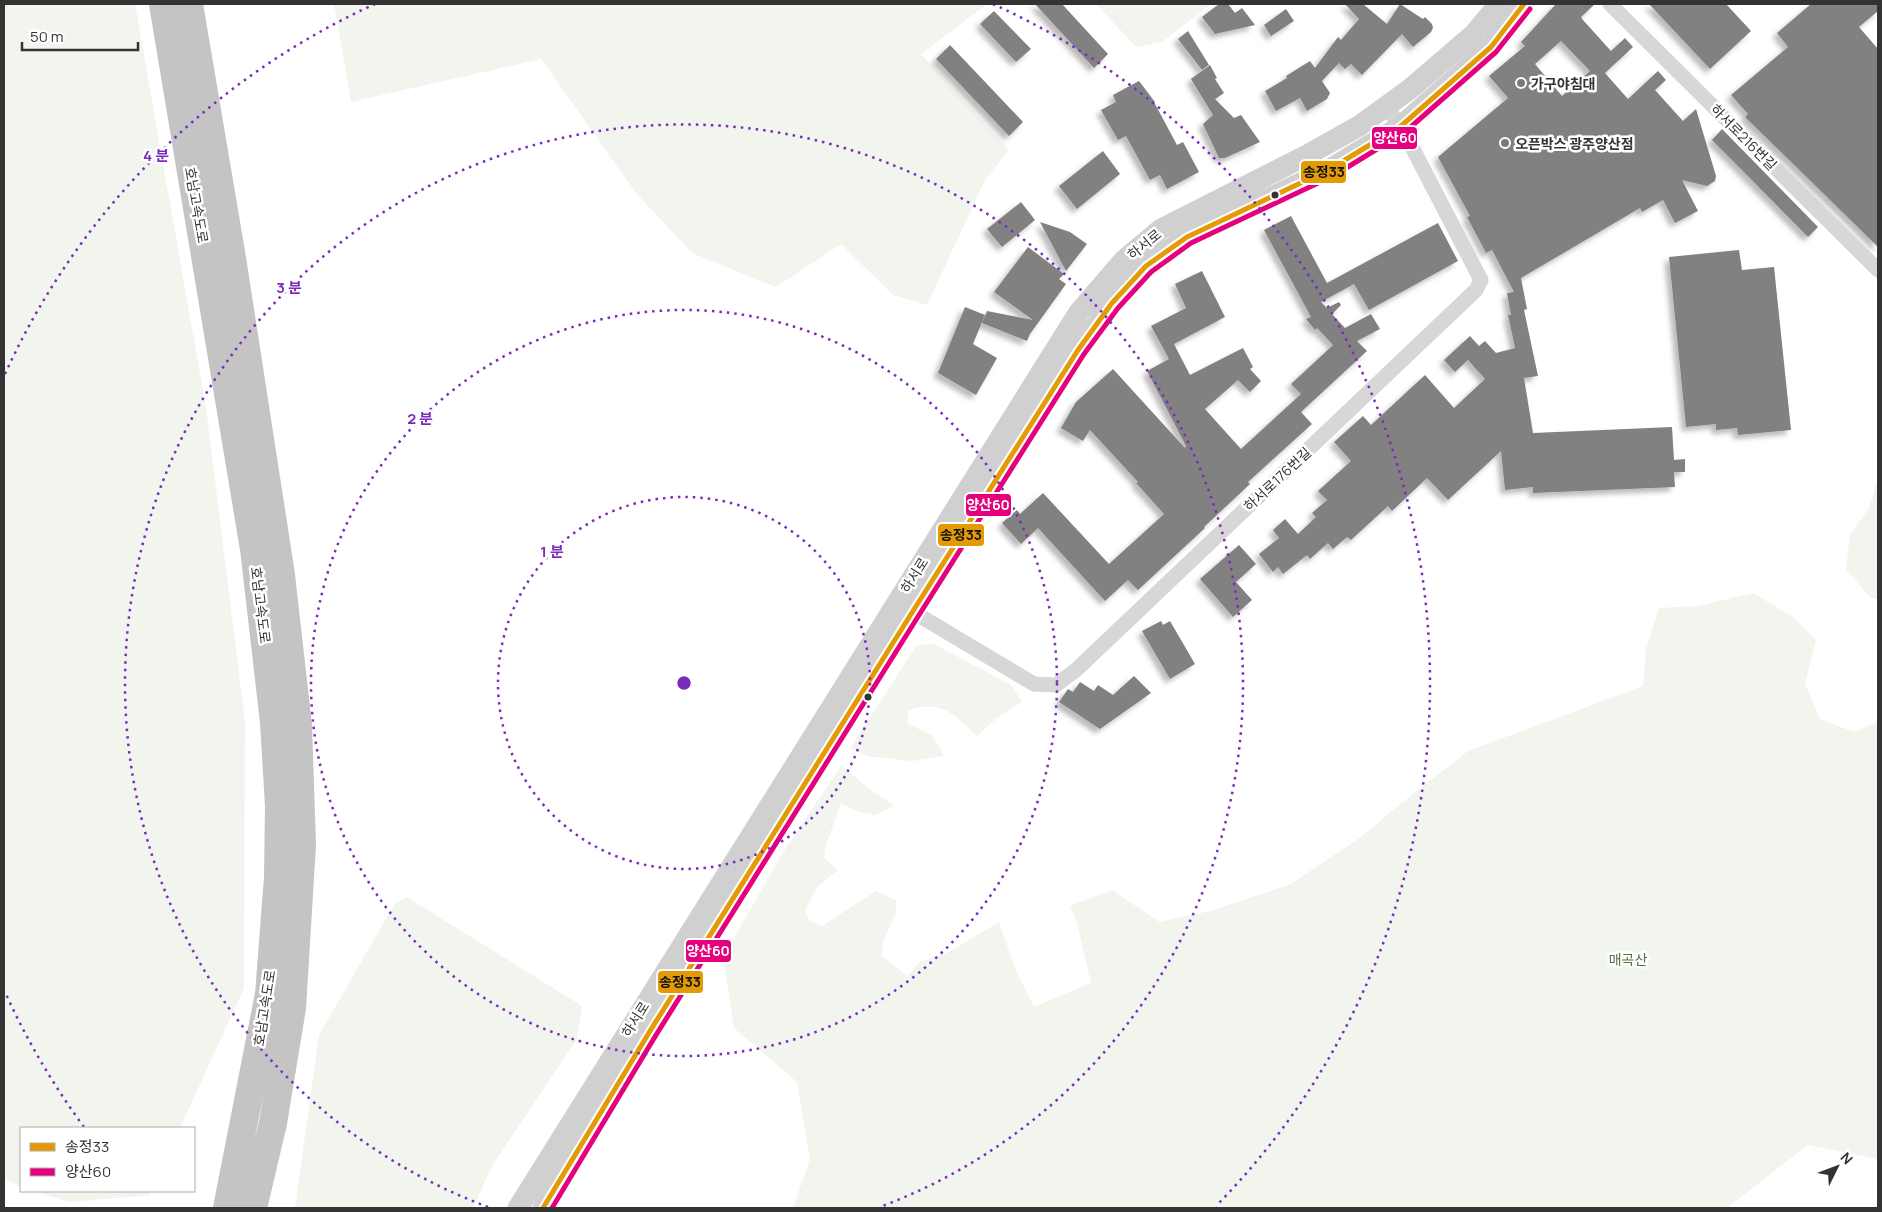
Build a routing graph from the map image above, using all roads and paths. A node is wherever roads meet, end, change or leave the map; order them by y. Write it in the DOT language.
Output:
graph roads {
  1 [pos="150,4"];
  2 [pos="163,4"];
  3 [pos="189,4"];
  4 [pos="1499,4"];
  5 [pos="1524,4"];
  6 [pos="1610,4"];
  7 [pos="1386,108"];
  8 [pos="1401,126"];
  9 [pos="206,258"];
  10 [pos="1878,270"];
  11 [pos="905,607"];
  12 [pos="227,1208"];
  13 [pos="253,1208"];
  14 [pos="518,1208"];
  15 [pos="543,1208"];
  1 -- 9 [label="highway"];
  2 -- 9 [label="highway, 호남고속도로"];
  3 -- 13 [label="highway, 호남고속도로"];
  4 -- 7 [label="main road, 하서로"];
  5 -- 8 [label="main road, 하서로"];
  6 -- 10 [label="street, 하서로216번길"];
  7 -- 8 [label="street, 하서로176번길"];
  7 -- 11 [label="main road, 하서로"];
  8 -- 11 [label="main road, 하서로"];
  8 -- 11 [label="street, 하서로176번길"];
  9 -- 12 [label="highway, 호남고속도로"];
  11 -- 14 [label="main road, 하서로"];
  11 -- 15 [label="main road, 하서로"];
}
